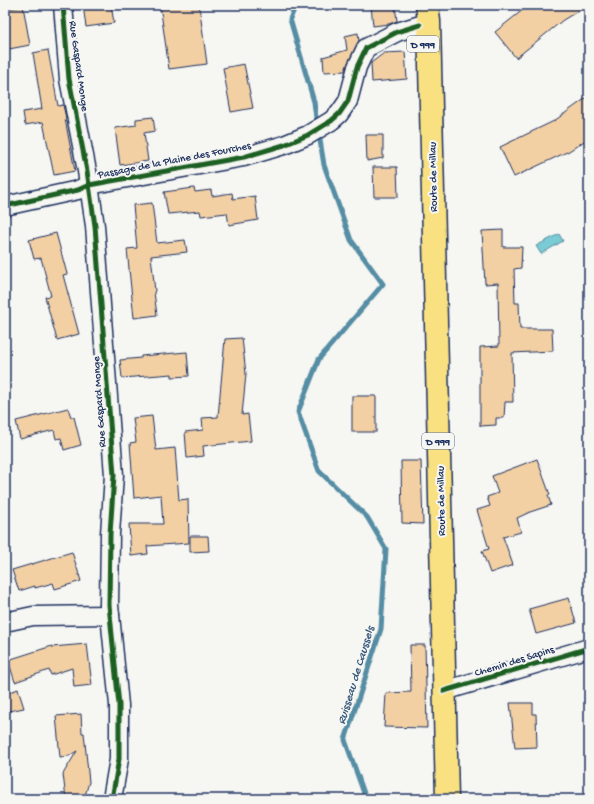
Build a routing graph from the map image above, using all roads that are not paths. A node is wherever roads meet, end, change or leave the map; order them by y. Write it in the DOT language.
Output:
graph roads {
  1 [pos="63,5"];
  2 [pos="421,12"];
  3 [pos="89,185"];
  4 [pos="5,206"];
  5 [pos="110,615"];
  6 [pos="5,622"];
  7 [pos="589,648"];
  8 [pos="444,691"];
  9 [pos="112,799"];
  10 [pos="447,799"];
  1 -- 3 [label="street, Rue Gaspard Monge"];
  2 -- 3 [label="street, Passage de la Plaine des Fourches"];
  2 -- 8 [label="main road, Route de Millau / D 999"];
  3 -- 4 [label="street, Passage de la Plaine des Fourches"];
  3 -- 5 [label="street, Rue Gaspard Monge"];
  5 -- 6 [label="street"];
  5 -- 9 [label="street, Rue Gaspard Monge"];
  7 -- 8 [label="street, Chemin des Sapins"];
  8 -- 10 [label="main road, Route de Millau / D 999"];
}
